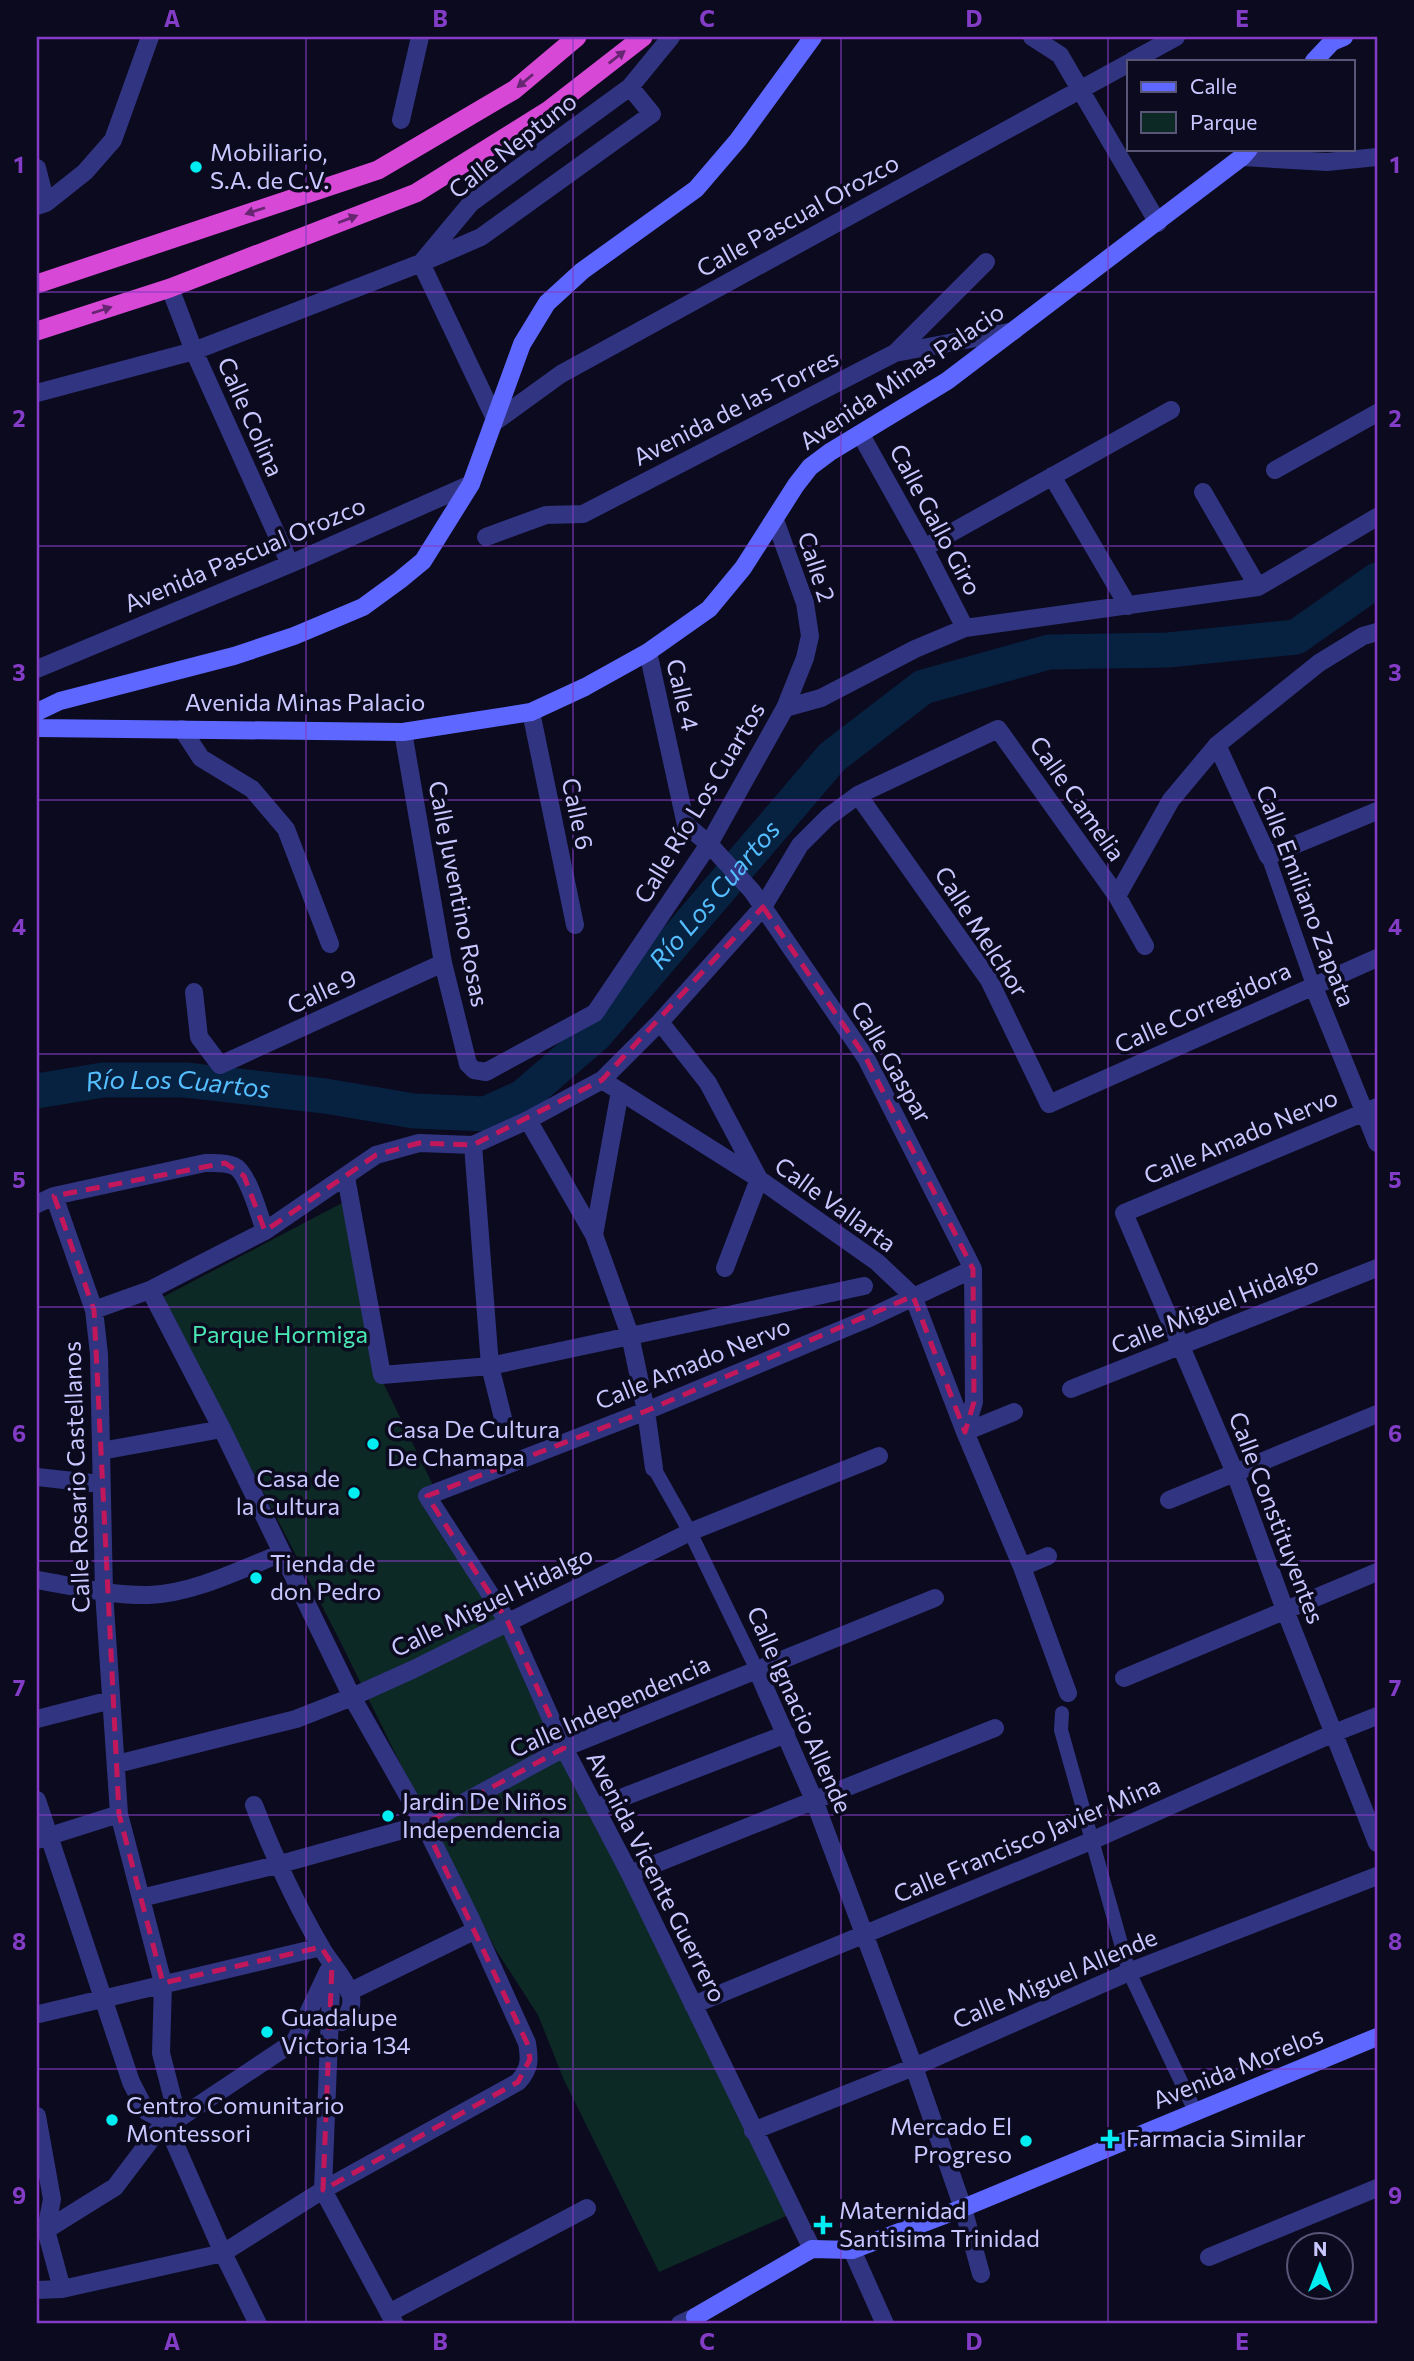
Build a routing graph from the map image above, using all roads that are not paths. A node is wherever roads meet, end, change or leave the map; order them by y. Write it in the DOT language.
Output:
graph roads {
  1 [pos="150,37"];
  2 [pos="420,37"];
  3 [pos="577,37"];
  4 [pos="643,37"];
  5 [pos="671,37"];
  6 [pos="813,37"];
  7 [pos="1032,37"];
  8 [pos="1176,37"];
  9 [pos="1334,38"];
  10 [pos="1135,60"];
  11 [pos="1315,60"];
  12 [pos="1127,64"];
  13 [pos="630,87"];
  14 [pos="1081,90"];
  15 [pos="401,120"];
  16 [pos="1245,153"];
  17 [pos="1376,161"];
  18 [pos="37,168"];
  19 [pos="42,204"];
  20 [pos="1158,223"];
  21 [pos="986,262"];
  22 [pos="421,263"];
  23 [pos="37,284"];
  24 [pos="170,288"];
  25 [pos="37,331"];
  26 [pos="1013,331"];
  27 [pos="194,351"];
  28 [pos="895,353"];
  29 [pos="37,393"];
  30 [pos="1171,410"];
  31 [pos="1377,413"];
  32 [pos="496,421"];
  33 [pos="861,435"];
  34 [pos="1275,470"];
  35 [pos="1052,477"];
  36 [pos="471,484"];
  37 [pos="1203,492"];
  38 [pos="1377,517"];
  39 [pos="775,520"];
  40 [pos="486,537"];
  41 [pos="924,548"];
  42 [pos="290,564"];
  43 [pos="1258,587"];
  44 [pos="1128,606"];
  45 [pos="965,628"];
  46 [pos="1377,632"];
  47 [pos="648,652"];
  48 [pos="37,668"];
  49 [pos="785,708"];
  50 [pos="37,712"];
  51 [pos="531,712"];
  52 [pos="37,728"];
  53 [pos="182,729"];
  54 [pos="403,732"];
  55 [pos="1217,745"];
  56 [pos="858,795"];
  57 [pos="1377,811"];
  58 [pos="715,851"];
  59 [pos="1268,856"];
  60 [pos="1117,896"];
  61 [pos="762,908"];
  62 [pos="575,925"];
  63 [pos="330,944"];
  64 [pos="1145,946"];
  65 [pos="1377,958"];
  66 [pos="443,963"];
  67 [pos="1314,985"];
  68 [pos="194,992"];
  69 [pos="660,1022"];
  70 [pos="468,1064"];
  71 [pos="602,1080"];
  72 [pos="620,1091"];
  73 [pos="1049,1104"];
  74 [pos="1371,1110"];
  75 [pos="528,1120"];
  76 [pos="1377,1143"];
  77 [pos="473,1144"];
  78 [pos="346,1177"];
  79 [pos="759,1179"];
  80 [pos="54,1196"];
  81 [pos="37,1204"];
  82 [pos="1124,1213"];
  83 [pos="265,1231"];
  84 [pos="594,1235"];
  85 [pos="725,1268"];
  86 [pos="1377,1268"];
  87 [pos="973,1269"];
  88 [pos="864,1286"];
  89 [pos="150,1290"];
  90 [pos="913,1296"];
  91 [pos="94,1310"];
  92 [pos="630,1335"];
  93 [pos="1180,1347"];
  94 [pos="490,1366"];
  95 [pos="1071,1389"];
  96 [pos="646,1411"];
  97 [pos="1014,1412"];
  98 [pos="1377,1414"];
  99 [pos="504,1422"];
  100 [pos="222,1429"];
  101 [pos="965,1432"];
  102 [pos="101,1451"];
  103 [pos="879,1456"];
  104 [pos="654,1468"];
  105 [pos="1235,1473"];
  106 [pos="37,1477"];
  107 [pos="101,1484"];
  108 [pos="427,1496"];
  109 [pos="1169,1500"];
  110 [pos="690,1532"];
  111 [pos="282,1553"];
  112 [pos="1048,1556"];
  113 [pos="1022,1567"];
  114 [pos="1377,1572"];
  115 [pos="37,1580"];
  116 [pos="104,1592"];
  117 [pos="935,1598"];
  118 [pos="1285,1610"];
  119 [pos="508,1622"];
  120 [pos="757,1671"];
  121 [pos="1124,1678"];
  122 [pos="1068,1693"];
  123 [pos="352,1697"];
  124 [pos="111,1700"];
  125 [pos="1062,1713"];
  126 [pos="1377,1716"];
  127 [pos="37,1718"];
  128 [pos="995,1728"];
  129 [pos="1335,1733"];
  130 [pos="786,1734"];
  131 [pos="564,1748"];
  132 [pos="117,1763"];
  133 [pos="37,1800"];
  134 [pos="814,1800"];
  135 [pos="254,1805"];
  136 [pos="595,1808"];
  137 [pos="119,1814"];
  138 [pos="424,1824"];
  139 [pos="43,1838"];
  140 [pos="1091,1842"];
  141 [pos="1377,1843"];
  142 [pos="277,1864"];
  143 [pos="630,1874"];
  144 [pos="1377,1876"];
  145 [pos="141,1898"];
  146 [pos="476,1930"];
  147 [pos="864,1935"];
  148 [pos="321,1947"];
  149 [pos="332,1964"];
  150 [pos="1129,1972"];
  151 [pos="163,1983"];
  152 [pos="349,1992"];
  153 [pos="103,1997"];
  154 [pos="693,2005"];
  155 [pos="39,2014"];
  156 [pos="1377,2037"];
  157 [pos="914,2067"];
  158 [pos="1195,2112"];
  159 [pos="37,2116"];
  160 [pos="171,2120"];
  161 [pos="753,2131"];
  162 [pos="1377,2188"];
  163 [pos="323,2190"];
  164 [pos="44,2196"];
  165 [pos="587,2208"];
  166 [pos="963,2208"];
  167 [pos="46,2230"];
  168 [pos="37,2248"];
  169 [pos="812,2249"];
  170 [pos="852,2250"];
  171 [pos="222,2253"];
  172 [pos="1209,2258"];
  173 [pos="981,2274"];
  174 [pos="62,2289"];
  175 [pos="37,2290"];
  176 [pos="392,2319"];
  177 [pos="691,2322"];
  178 [pos="258,2324"];
  179 [pos="885,2324"];
  1 -- 19 [label="street"];
  2 -- 15 [label="street"];
  3 -- 23 [label="highway, one-way"];
  24 -- 4 [label="highway, one-way"];
  5 -- 13 [label="street, Calle Neptuno"];
  6 -- 32 [label="main road"];
  7 -- 14 [label="street"];
  8 -- 10 [label="street, Calle Pascual Orozco"];
  9 -- 11 [label="main road"];
  12 -- 14 [label="street, Calle Pascual Orozco"];
  13 -- 22 [label="street, Calle Neptuno"];
  13 -- 22 [label="street"];
  14 -- 20 [label="street"];
  14 -- 32 [label="street, Calle Pascual Orozco"];
  16 -- 17 [label="street"];
  16 -- 20 [label="main road, Avenida Minas Palacio"];
  18 -- 19 [label="street"];
  20 -- 26 [label="main road, Avenida Minas Palacio"];
  21 -- 28 [label="street"];
  22 -- 27 [label="street"];
  22 -- 32 [label="street"];
  25 -- 24 [label="highway, one-way"];
  24 -- 27 [label="street, Calle Colina"];
  26 -- 28 [label="street, Avenida de las Torres"];
  26 -- 33 [label="main road, Avenida Minas Palacio"];
  27 -- 29 [label="street"];
  27 -- 42 [label="street, Calle Colina"];
  28 -- 40 [label="street, Avenida de las Torres"];
  30 -- 35 [label="street"];
  31 -- 34 [label="street"];
  32 -- 36 [label="main road"];
  33 -- 39 [label="main road, Avenida Minas Palacio"];
  33 -- 41 [label="street, Calle Gallo Giro"];
  35 -- 41 [label="street"];
  35 -- 44 [label="street"];
  36 -- 42 [label="street, Avenida Pascual Orozco"];
  36 -- 50 [label="main road"];
  37 -- 43 [label="street"];
  38 -- 43 [label="street, Calle Río Los Cuartos"];
  39 -- 47 [label="main road, Avenida Minas Palacio"];
  39 -- 49 [label="street, Calle 2"];
  41 -- 45 [label="street, Calle Gallo Giro"];
  42 -- 48 [label="street, Avenida Pascual Orozco"];
  43 -- 44 [label="street, Calle Río Los Cuartos"];
  44 -- 45 [label="street, Calle Río Los Cuartos"];
  45 -- 49 [label="street, Calle Río Los Cuartos"];
  46 -- 55 [label="street"];
  47 -- 51 [label="main road, Avenida Minas Palacio"];
  47 -- 58 [label="street, Calle 4"];
  49 -- 58 [label="street, Calle Río Los Cuartos"];
  51 -- 54 [label="main road, Avenida Minas Palacio"];
  51 -- 62 [label="street, Calle 6"];
  52 -- 53 [label="main road, Avenida Minas Palacio"];
  53 -- 54 [label="main road, Avenida Minas Palacio"];
  53 -- 63 [label="street"];
  54 -- 66 [label="street, Calle Juventino Rosas"];
  55 -- 59 [label="street, Calle Emiliano Zapata"];
  55 -- 60 [label="street"];
  56 -- 60 [label="street, Calle Camelia"];
  56 -- 61 [label="street"];
  56 -- 73 [label="street, Calle Melchor"];
  57 -- 59 [label="street"];
  58 -- 61 [label="street, Calle Gaspar"];
  58 -- 70 [label="street, Calle Río Los Cuartos"];
  59 -- 67 [label="street, Calle Emiliano Zapata"];
  60 -- 64 [label="street, Calle Camelia"];
  61 -- 69 [label="street"];
  61 -- 87 [label="street, Calle Gaspar"];
  65 -- 67 [label="street, Calle Corregidora"];
  66 -- 68 [label="street, Calle 9"];
  66 -- 70 [label="street, Calle Juventino Rosas"];
  67 -- 73 [label="street, Calle Corregidora"];
  67 -- 74 [label="street, Calle Emiliano Zapata"];
  69 -- 71 [label="street"];
  69 -- 79 [label="street"];
  71 -- 72 [label="street, Calle Vallarta"];
  71 -- 75 [label="street"];
  72 -- 79 [label="street, Calle Vallarta"];
  72 -- 84 [label="street"];
  74 -- 76 [label="street, Calle Emiliano Zapata"];
  74 -- 82 [label="street, Calle Amado Nervo"];
  75 -- 77 [label="street"];
  75 -- 84 [label="street, Calle Ignacio Allende"];
  77 -- 78 [label="street"];
  77 -- 94 [label="street"];
  78 -- 83 [label="street"];
  78 -- 94 [label="street, Calle Amado Nervo"];
  79 -- 85 [label="street"];
  79 -- 90 [label="street, Calle Vallarta"];
  80 -- 81 [label="street"];
  80 -- 83 [label="street"];
  80 -- 91 [label="street, Calle Rosario Castellanos"];
  82 -- 93 [label="street, Calle Constituyentes"];
  83 -- 89 [label="street"];
  84 -- 92 [label="street, Calle Ignacio Allende"];
  86 -- 93 [label="street, Calle Miguel Hidalgo"];
  87 -- 90 [label="street, Calle Amado Nervo"];
  87 -- 101 [label="street"];
  88 -- 92 [label="street, Calle Amado Nervo"];
  89 -- 91 [label="street"];
  89 -- 100 [label="street"];
  90 -- 96 [label="street, Calle Amado Nervo"];
  90 -- 101 [label="street, Calle Vallarta"];
  91 -- 102 [label="street, Calle Rosario Castellanos"];
  92 -- 94 [label="street, Calle Amado Nervo"];
  92 -- 96 [label="street, Calle Ignacio Allende"];
  93 -- 95 [label="street, Calle Miguel Hidalgo"];
  93 -- 105 [label="street, Calle Constituyentes"];
  94 -- 99 [label="street"];
  96 -- 104 [label="street, Calle Ignacio Allende"];
  96 -- 108 [label="street, Calle Amado Nervo"];
  97 -- 101 [label="street"];
  98 -- 105 [label="street"];
  100 -- 102 [label="street"];
  100 -- 111 [label="street"];
  101 -- 113 [label="street, Calle Vallarta"];
  102 -- 107 [label="street, Calle Rosario Castellanos"];
  103 -- 110 [label="street, Calle Miguel Hidalgo"];
  104 -- 110 [label="street, Calle Ignacio Allende"];
  105 -- 109 [label="street"];
  105 -- 118 [label="street, Calle Constituyentes"];
  106 -- 107 [label="street"];
  107 -- 116 [label="street, Calle Rosario Castellanos"];
  108 -- 119 [label="street, Avenida Vicente Guerrero"];
  110 -- 119 [label="street, Calle Miguel Hidalgo"];
  110 -- 120 [label="street, Calle Ignacio Allende"];
  111 -- 116 [label="street"];
  111 -- 123 [label="street"];
  112 -- 113 [label="street"];
  113 -- 122 [label="street, Calle Vallarta"];
  114 -- 118 [label="street"];
  115 -- 116 [label="street"];
  116 -- 124 [label="street, Calle Rosario Castellanos"];
  117 -- 120 [label="street, Calle Independencia"];
  118 -- 121 [label="street"];
  118 -- 129 [label="street, Calle Constituyentes"];
  119 -- 123 [label="street, Calle Miguel Hidalgo"];
  119 -- 131 [label="street, Avenida Vicente Guerrero"];
  120 -- 130 [label="street, Calle Ignacio Allende"];
  120 -- 131 [label="street, Calle Independencia"];
  123 -- 132 [label="street, Calle Miguel Hidalgo"];
  123 -- 138 [label="street"];
  124 -- 127 [label="street"];
  124 -- 132 [label="street, Calle Rosario Castellanos"];
  125 -- 140 [label="street"];
  126 -- 129 [label="street, Calle Francisco Javier Mina"];
  128 -- 134 [label="street"];
  129 -- 140 [label="street, Calle Francisco Javier Mina"];
  129 -- 141 [label="street, Calle Constituyentes"];
  130 -- 134 [label="street, Calle Ignacio Allende"];
  130 -- 136 [label="street"];
  131 -- 136 [label="street, Avenida Vicente Guerrero"];
  131 -- 138 [label="street, Calle Independencia"];
  132 -- 137 [label="street"];
  133 -- 139 [label="street"];
  134 -- 143 [label="street"];
  134 -- 147 [label="street, Calle Ignacio Allende"];
  135 -- 142 [label="street"];
  136 -- 143 [label="street, Avenida Vicente Guerrero"];
  137 -- 139 [label="street"];
  137 -- 145 [label="street"];
  138 -- 142 [label="street, Calle Independencia"];
  138 -- 146 [label="street"];
  139 -- 153 [label="street"];
  140 -- 147 [label="street, Calle Francisco Javier Mina"];
  140 -- 150 [label="street"];
  142 -- 145 [label="street, Calle Independencia"];
  142 -- 148 [label="street"];
  143 -- 154 [label="street, Avenida Vicente Guerrero"];
  144 -- 150 [label="street, Calle Miguel Allende"];
  145 -- 151 [label="street"];
  146 -- 152 [label="street"];
  146 -- 163 [label="street"];
  147 -- 154 [label="street, Calle Francisco Javier Mina"];
  147 -- 157 [label="street, Calle Ignacio Allende"];
  148 -- 149 [label="street"];
  148 -- 151 [label="street"];
  149 -- 152 [label="street"];
  149 -- 152 [label="street"];
  149 -- 160 [label="street"];
  149 -- 163 [label="street"];
  150 -- 157 [label="street, Calle Miguel Allende"];
  150 -- 158 [label="street"];
  151 -- 153 [label="street"];
  151 -- 160 [label="street"];
  153 -- 155 [label="street"];
  153 -- 160 [label="street"];
  154 -- 161 [label="street, Avenida Vicente Guerrero"];
  156 -- 158 [label="main road, Avenida Morelos"];
  157 -- 161 [label="street, Calle Miguel Allende"];
  157 -- 166 [label="street, Calle Ignacio Allende"];
  158 -- 166 [label="main road, Avenida Morelos"];
  159 -- 164 [label="street"];
  160 -- 167 [label="street"];
  160 -- 171 [label="street"];
  161 -- 169 [label="street, Avenida Vicente Guerrero"];
  162 -- 172 [label="street"];
  163 -- 171 [label="street"];
  163 -- 176 [label="street"];
  164 -- 167 [label="street"];
  165 -- 176 [label="street"];
  166 -- 170 [label="main road, Avenida Morelos"];
  166 -- 173 [label="street, Calle Ignacio Allende"];
  167 -- 168 [label="street"];
  167 -- 174 [label="street"];
  169 -- 170 [label="main road, Avenida Morelos"];
  169 -- 177 [label="main road"];
  170 -- 179 [label="street"];
  171 -- 174 [label="street"];
  171 -- 178 [label="street"];
  174 -- 175 [label="street"];
}
